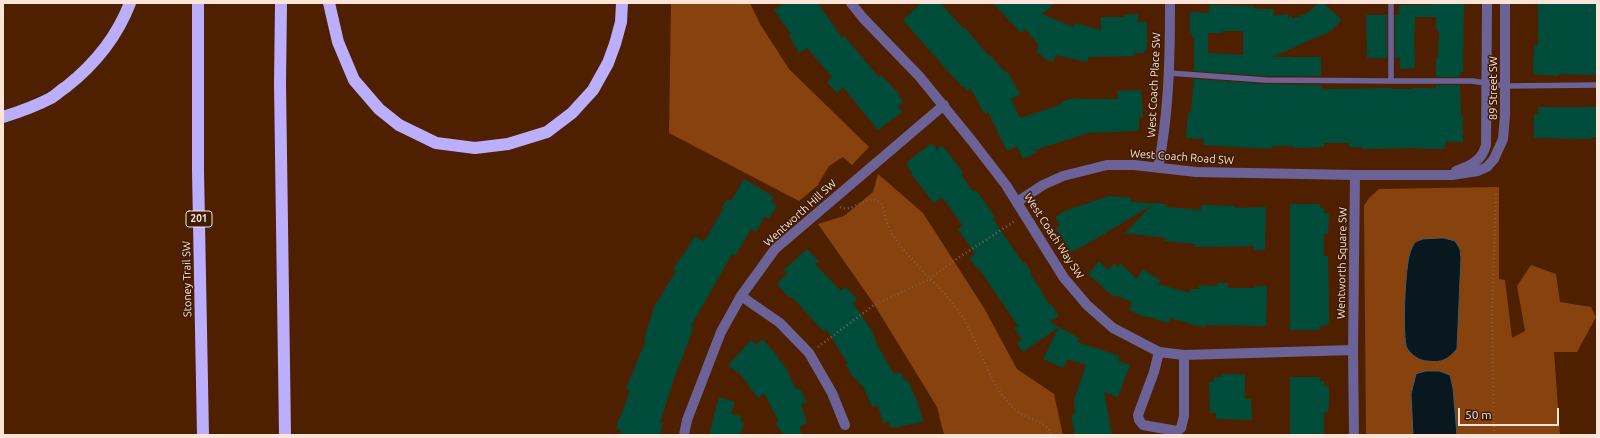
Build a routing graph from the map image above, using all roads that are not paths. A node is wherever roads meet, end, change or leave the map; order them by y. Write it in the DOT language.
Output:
graph roads {
  1 [pos="130,3"];
  2 [pos="198,3"];
  3 [pos="281,3"];
  4 [pos="328,3"];
  5 [pos="622,3"];
  6 [pos="851,3"];
  7 [pos="1170,3"];
  8 [pos="1391,3"];
  9 [pos="1487,3"];
  10 [pos="1505,3"];
  11 [pos="1169,74"];
  12 [pos="1391,81"];
  13 [pos="1487,83"];
  14 [pos="1597,85"];
  15 [pos="1505,86"];
  16 [pos="944,105"];
  17 [pos="3,117"];
  18 [pos="1158,168"];
  19 [pos="1354,175"];
  20 [pos="1438,176"];
  21 [pos="1017,202"];
  22 [pos="741,296"];
  23 [pos="1353,350"];
  24 [pos="1159,352"];
  25 [pos="1184,355"];
  26 [pos="845,425"];
  27 [pos="203,435"];
  28 [pos="285,435"];
  29 [pos="684,435"];
  30 [pos="1354,435"];
  1 -- 17 [label="highway"];
  2 -- 27 [label="highway, Stoney Trail SW / 201"];
  3 -- 28 [label="highway"];
  4 -- 5 [label="highway"];
  6 -- 16 [label="street, West Coach Way SW"];
  7 -- 11 [label="street, West Coach Place SW"];
  8 -- 12 [label="lane"];
  9 -- 13 [label="street, 89 Street SW"];
  10 -- 15 [label="street, 89 Street SW"];
  11 -- 12 [label="lane"];
  11 -- 18 [label="street, West Coach Place SW"];
  12 -- 13 [label="lane"];
  13 -- 15 [label="lane"];
  13 -- 20 [label="street, 89 Street SW"];
  14 -- 15 [label="lane"];
  15 -- 20 [label="street, 89 Street SW"];
  16 -- 21 [label="street, West Coach Way SW"];
  16 -- 22 [label="street, Wentworth Hill SW"];
  18 -- 19 [label="street, West Coach Road SW"];
  18 -- 21 [label="street, West Coach Road SW"];
  19 -- 20 [label="street"];
  19 -- 23 [label="street, Wentworth Square SW"];
  21 -- 24 [label="street, West Coach Way SW"];
  22 -- 26 [label="street"];
  22 -- 29 [label="street, Wentworth Hill SW"];
  23 -- 25 [label="street, West Coach Way SW"];
  23 -- 30 [label="street, Wentworth Square SW"];
  24 -- 25 [label="street, West Coach Way SW"];
  24 -- 25 [label="street"];
}
